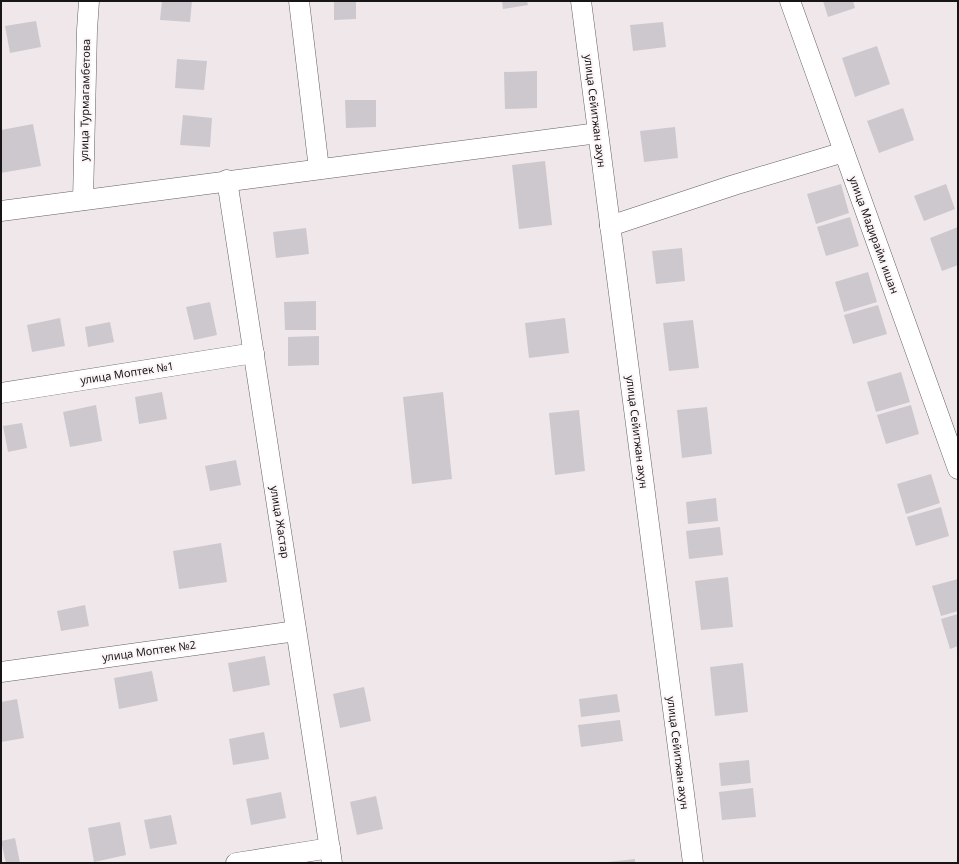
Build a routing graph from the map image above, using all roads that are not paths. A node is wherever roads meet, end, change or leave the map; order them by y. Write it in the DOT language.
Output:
graph roads {
  1 [pos="89,1"];
  2 [pos="299,1"];
  3 [pos="581,1"];
  4 [pos="790,1"];
  5 [pos="598,133"];
  6 [pos="844,152"];
  7 [pos="319,169"];
  8 [pos="227,180"];
  9 [pos="83,200"];
  10 [pos="1,211"];
  11 [pos="610,226"];
  12 [pos="254,353"];
  13 [pos="1,393"];
  14 [pos="958,469"];
  15 [pos="296,631"];
  16 [pos="1,672"];
  17 [pos="331,856"];
  18 [pos="236,863"];
  19 [pos="693,863"];
  1 -- 9 [label="street, улица Турмагамбетова"];
  2 -- 7 [label="street"];
  3 -- 5 [label="street, улица Сейитжан ахун"];
  4 -- 6 [label="street, улица Мадирайм ишан"];
  5 -- 7 [label="street"];
  5 -- 11 [label="street, улица Сейитжан ахун"];
  6 -- 11 [label="street"];
  6 -- 14 [label="street, улица Мадирайм ишан"];
  7 -- 8 [label="street"];
  8 -- 9 [label="street"];
  8 -- 12 [label="street, улица Жастар"];
  9 -- 10 [label="street"];
  11 -- 19 [label="street, улица Сейитжан ахун"];
  12 -- 13 [label="street, улица Моптек №1"];
  12 -- 15 [label="street, улица Жастар"];
  15 -- 16 [label="street, улица Моптек №2"];
  15 -- 17 [label="street, улица Жастар"];
  17 -- 18 [label="street"];
}
